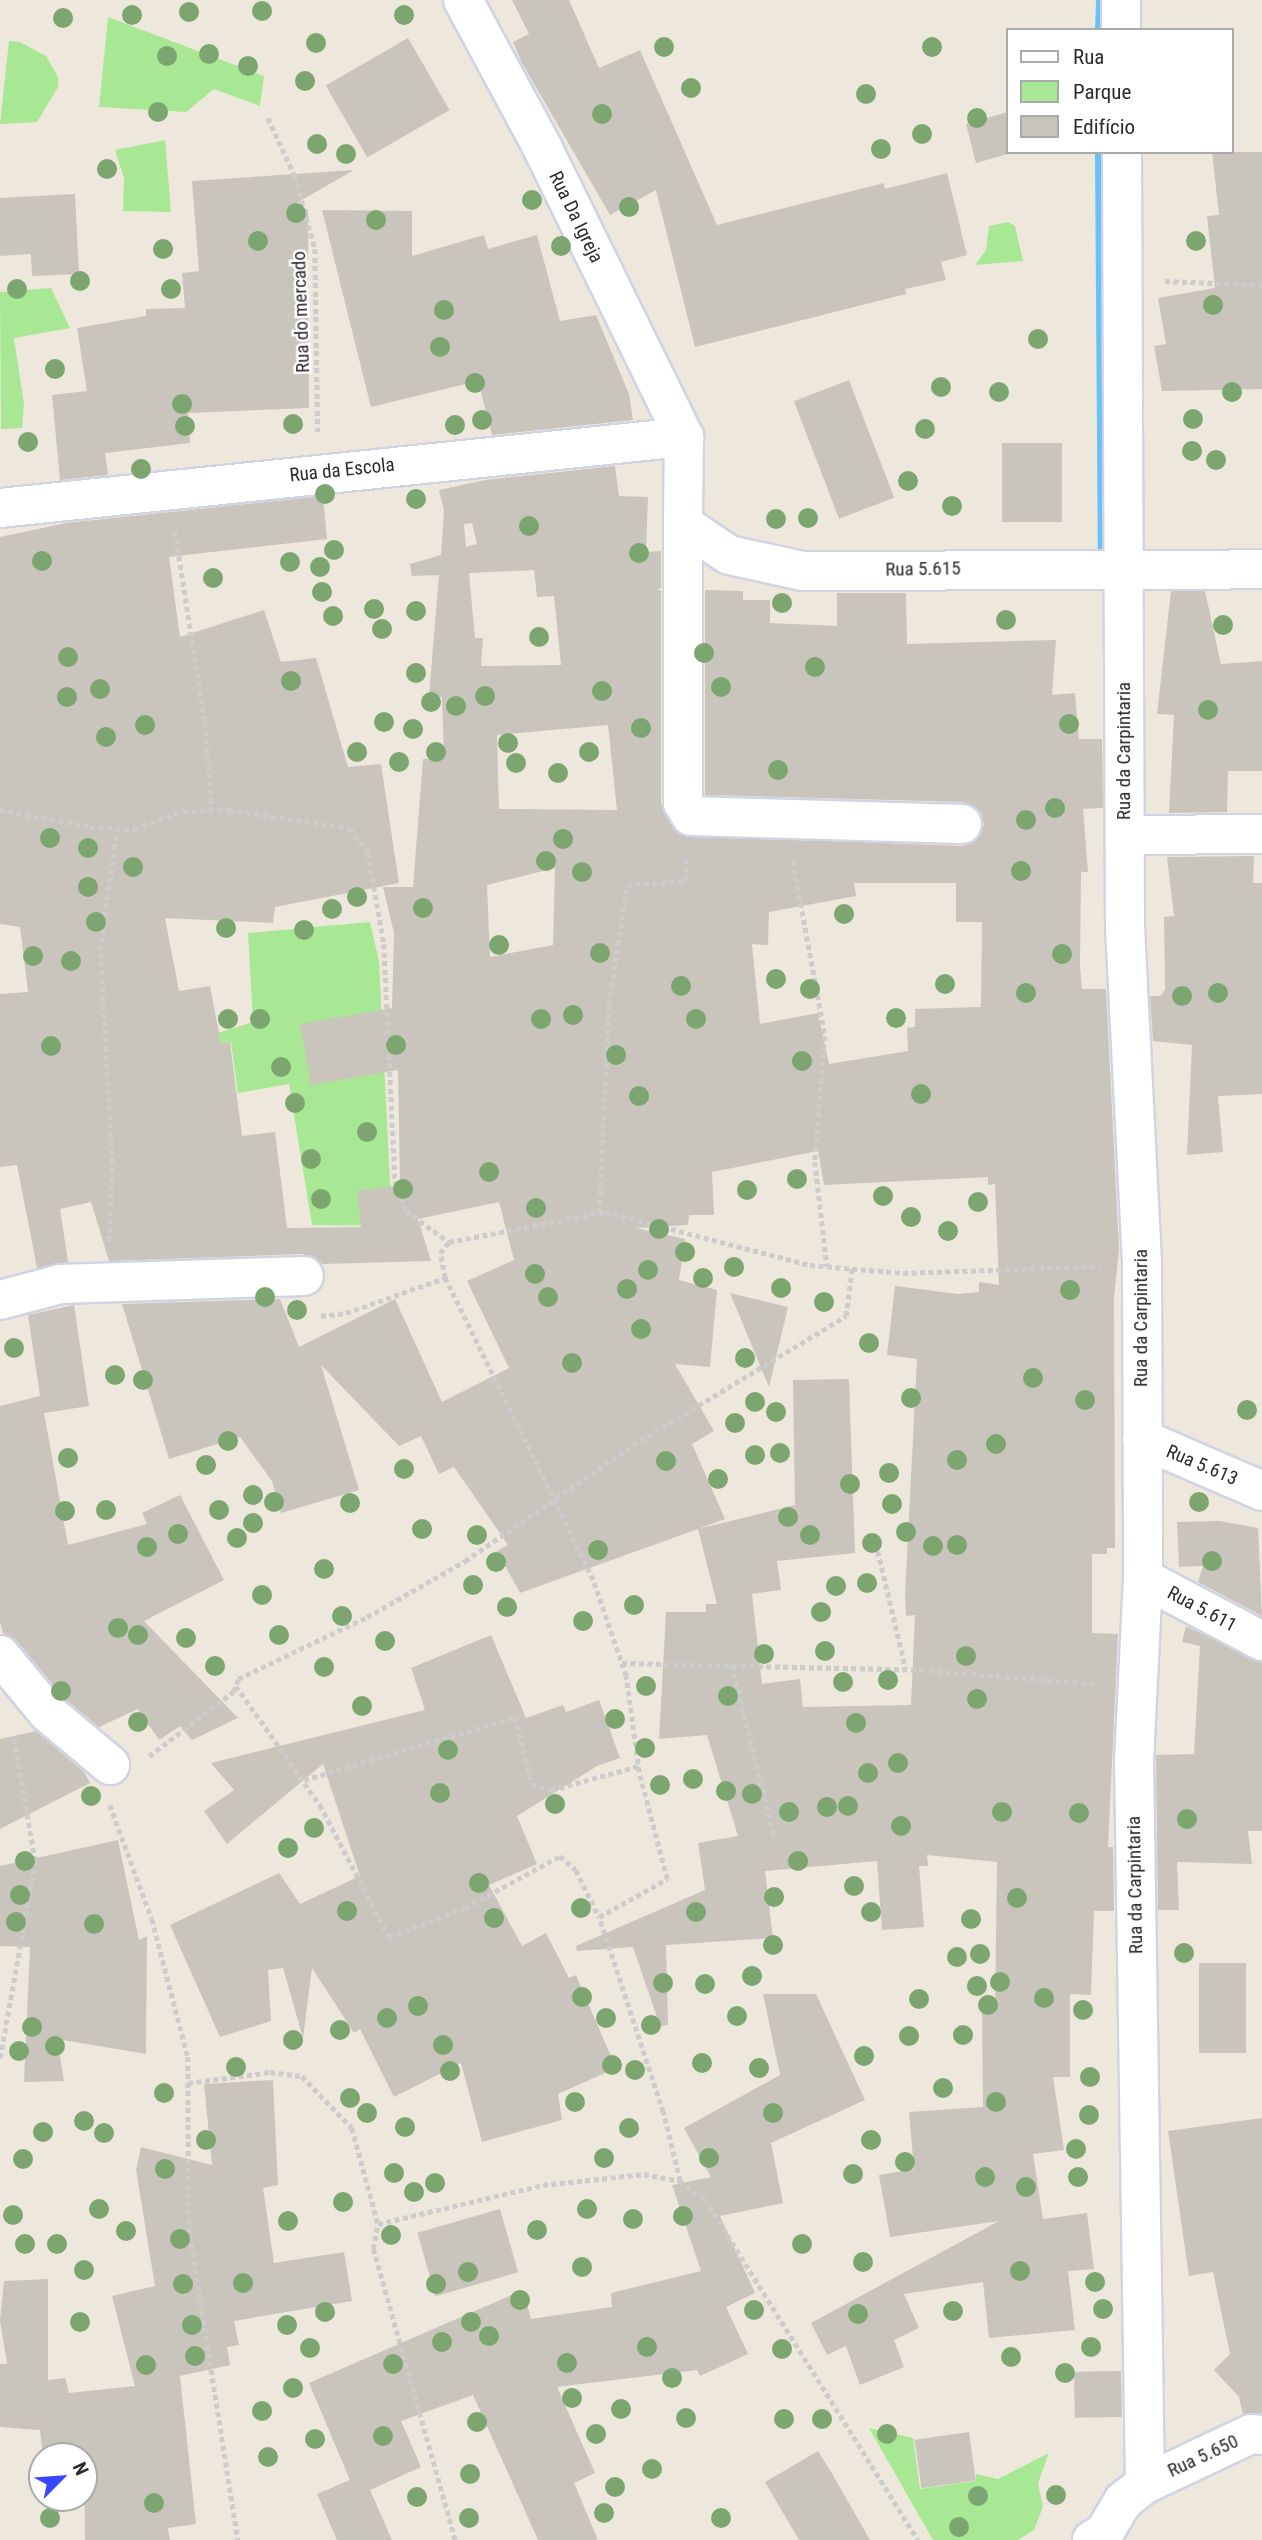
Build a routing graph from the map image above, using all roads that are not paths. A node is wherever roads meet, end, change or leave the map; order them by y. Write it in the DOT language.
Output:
graph roads {
  1 [pos="463,0"];
  2 [pos="1121,0"];
  3 [pos="1121,28"];
  4 [pos="1122,154"];
  5 [pos="684,437"];
  6 [pos="0,508"];
  7 [pos="682,524"];
  8 [pos="1124,569"];
  9 [pos="1262,569"];
  10 [pos="962,824"];
  11 [pos="1262,834"];
  12 [pos="1125,835"];
  13 [pos="304,1276"];
  14 [pos="0,1300"];
  15 [pos="1142,1439"];
  16 [pos="1262,1490"];
  17 [pos="1143,1578"];
  18 [pos="1262,1641"];
  19 [pos="0,1655"];
  20 [pos="110,1765"];
  21 [pos="1262,2435"];
  22 [pos="1145,2484"];
  23 [pos="1098,2538"];
  1 -- 5 [label="street, Rua Da Igreja"];
  2 -- 3 [label="street"];
  4 -- 8 [label="street, Rua da Carpintaria"];
  5 -- 6 [label="street, Rua da Escola"];
  5 -- 7 [label="street"];
  7 -- 8 [label="street, Rua 5.615"];
  7 -- 10 [label="street"];
  8 -- 9 [label="street, Rua 5.615"];
  8 -- 12 [label="street, Rua da Carpintaria"];
  11 -- 12 [label="street"];
  12 -- 15 [label="street, Rua da Carpintaria"];
  13 -- 14 [label="street"];
  15 -- 16 [label="street, Rua 5.613"];
  15 -- 17 [label="street, Rua da Carpintaria"];
  17 -- 18 [label="street, Rua 5.611"];
  17 -- 22 [label="street, Rua da Carpintaria"];
  19 -- 20 [label="street"];
  21 -- 22 [label="street, Rua 5.650"];
  22 -- 23 [label="street, Rua 5.650"];
}
